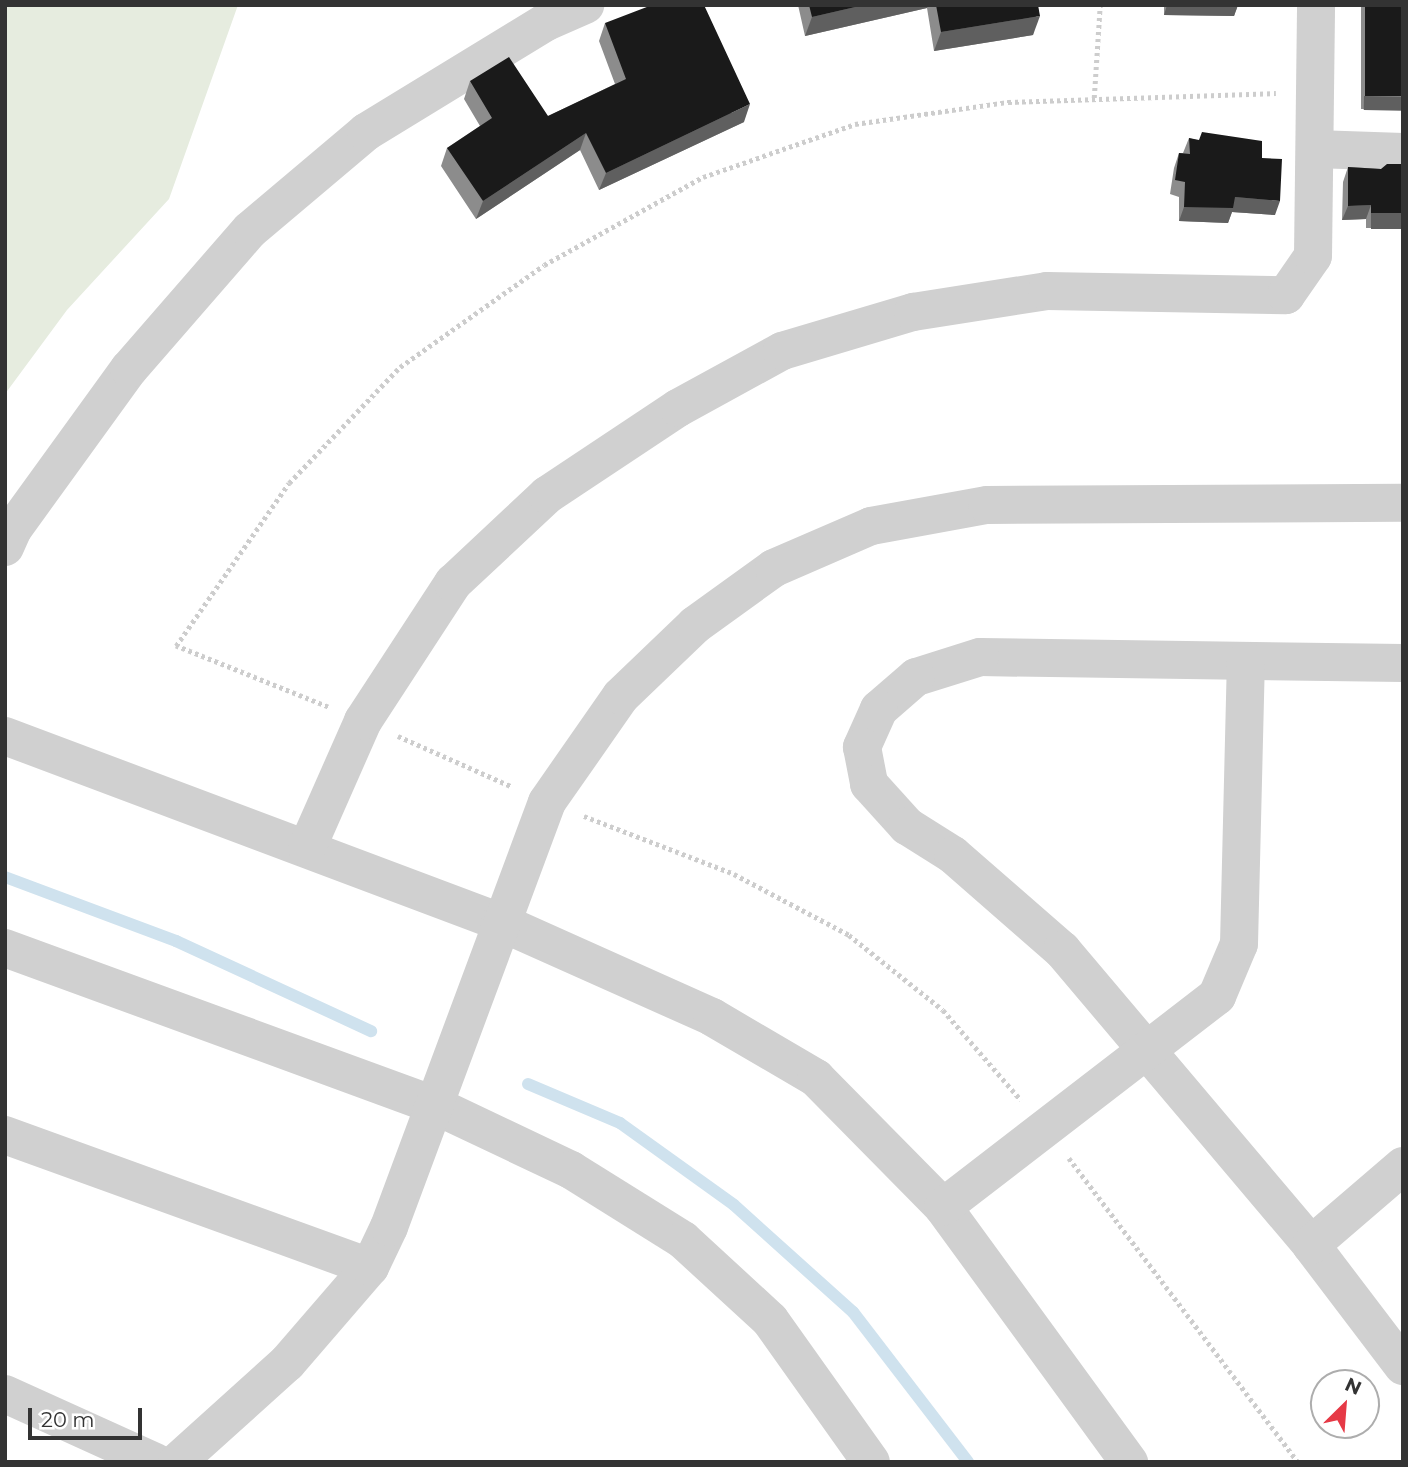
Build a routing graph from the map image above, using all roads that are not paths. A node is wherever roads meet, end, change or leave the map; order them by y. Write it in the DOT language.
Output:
graph roads {
  1 [pos="585,5"];
  2 [pos="1316,5"];
  3 [pos="1315,149"];
  4 [pos="1403,152"];
  5 [pos="1403,503"];
  6 [pos="5,547"];
  7 [pos="1246,661"];
  8 [pos="1403,663"];
  9 [pos="5,736"];
  10 [pos="307,848"];
  11 [pos="500,922"];
  12 [pos="5,948"];
  13 [pos="1148,1048"];
  14 [pos="434,1105"];
  15 [pos="5,1135"];
  16 [pos="1403,1166"];
  17 [pos="943,1207"];
  18 [pos="1311,1245"];
  19 [pos="370,1267"];
  20 [pos="1403,1366"];
  21 [pos="5,1394"];
  22 [pos="155,1462"];
  23 [pos="177,1462"];
  24 [pos="871,1462"];
  25 [pos="1129,1462"];
  1 -- 6 [label="street"];
  2 -- 3 [label="street"];
  3 -- 4 [label="street"];
  3 -- 10 [label="street"];
  5 -- 11 [label="street"];
  7 -- 8 [label="street"];
  7 -- 13 [label="street"];
  7 -- 13 [label="street"];
  9 -- 10 [label="street"];
  10 -- 11 [label="street"];
  11 -- 14 [label="street"];
  11 -- 17 [label="street"];
  12 -- 14 [label="street"];
  13 -- 17 [label="street"];
  13 -- 18 [label="street"];
  14 -- 19 [label="street"];
  14 -- 24 [label="street"];
  15 -- 19 [label="street"];
  16 -- 18 [label="street"];
  17 -- 25 [label="street"];
  18 -- 20 [label="street"];
  19 -- 23 [label="street"];
  21 -- 22 [label="street"];
}
